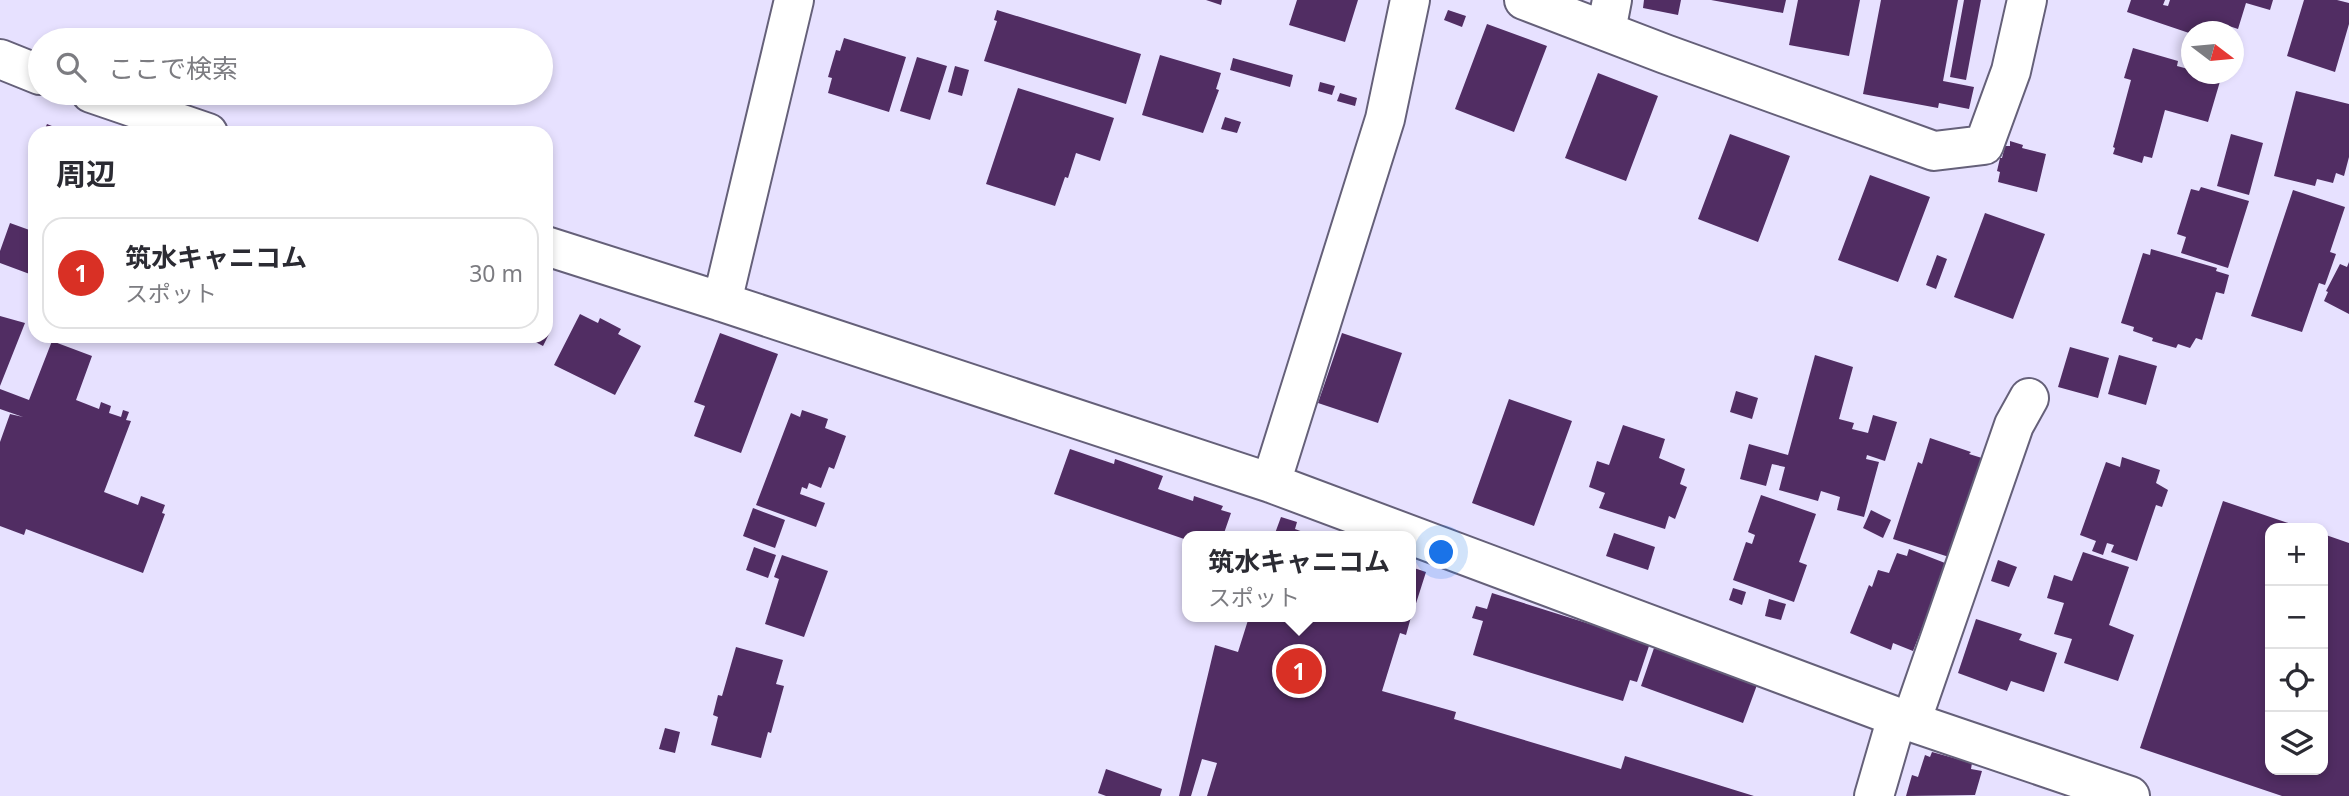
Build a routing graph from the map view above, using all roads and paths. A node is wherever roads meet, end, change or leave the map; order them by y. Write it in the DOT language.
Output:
graph roads {
  1 [pos="794,0"];
  2 [pos="1410,0"];
  3 [pos="1524,0"];
  4 [pos="2027,0"];
  5 [pos="1609,16"];
  6 [pos="0,59"];
  7 [pos="28,70"];
  8 [pos="126,105"];
  9 [pos="188,126"];
  10 [pos="553,248"];
  11 [pos="722,302"];
  12 [pos="2029,398"];
  13 [pos="1271,483"];
  14 [pos="1400,531"];
  15 [pos="1416,537"];
  16 [pos="1904,719"];
  17 [pos="1874,796"];
  18 [pos="2130,796"];
  1 -- 11 [label="street"];
  2 -- 13 [label="street"];
  3 -- 5 [label="street"];
  4 -- 5 [label="street"];
  6 -- 7 [label="street"];
  8 -- 9 [label="street"];
  10 -- 11 [label="street"];
  11 -- 13 [label="street"];
  12 -- 16 [label="street"];
  13 -- 14 [label="street"];
  15 -- 16 [label="street"];
  16 -- 17 [label="street"];
  16 -- 18 [label="street"];
}
